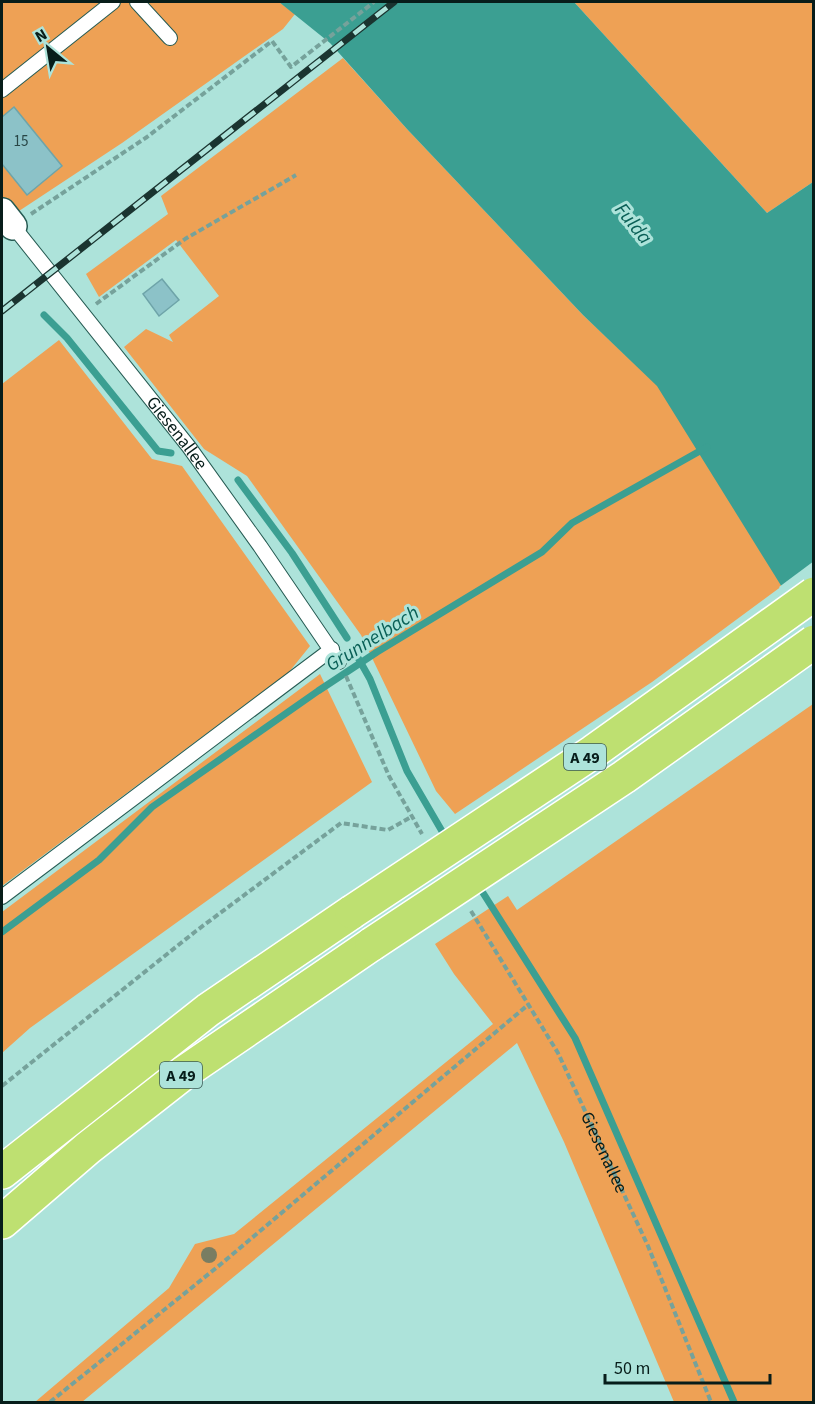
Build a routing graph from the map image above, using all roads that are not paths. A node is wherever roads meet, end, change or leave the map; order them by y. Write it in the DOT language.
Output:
graph roads {
  1 [pos="112,2"];
  2 [pos="137,2"];
  3 [pos="170,38"];
  4 [pos="2,90"];
  5 [pos="5,216"];
  6 [pos="813,594"];
  7 [pos="813,642"];
  8 [pos="332,649"];
  9 [pos="339,662"];
  10 [pos="2,897"];
  11 [pos="2,1172"];
  12 [pos="2,1222"];
  1 -- 4 [label="lane"];
  2 -- 3 [label="lane"];
  5 -- 8 [label="lane, Giesenallee"];
  6 -- 11 [label="highway, A 49, bridge"];
  7 -- 12 [label="highway, A 49, bridge"];
  8 -- 9 [label="lane, Giesenallee"];
  8 -- 10 [label="lane"];
}
